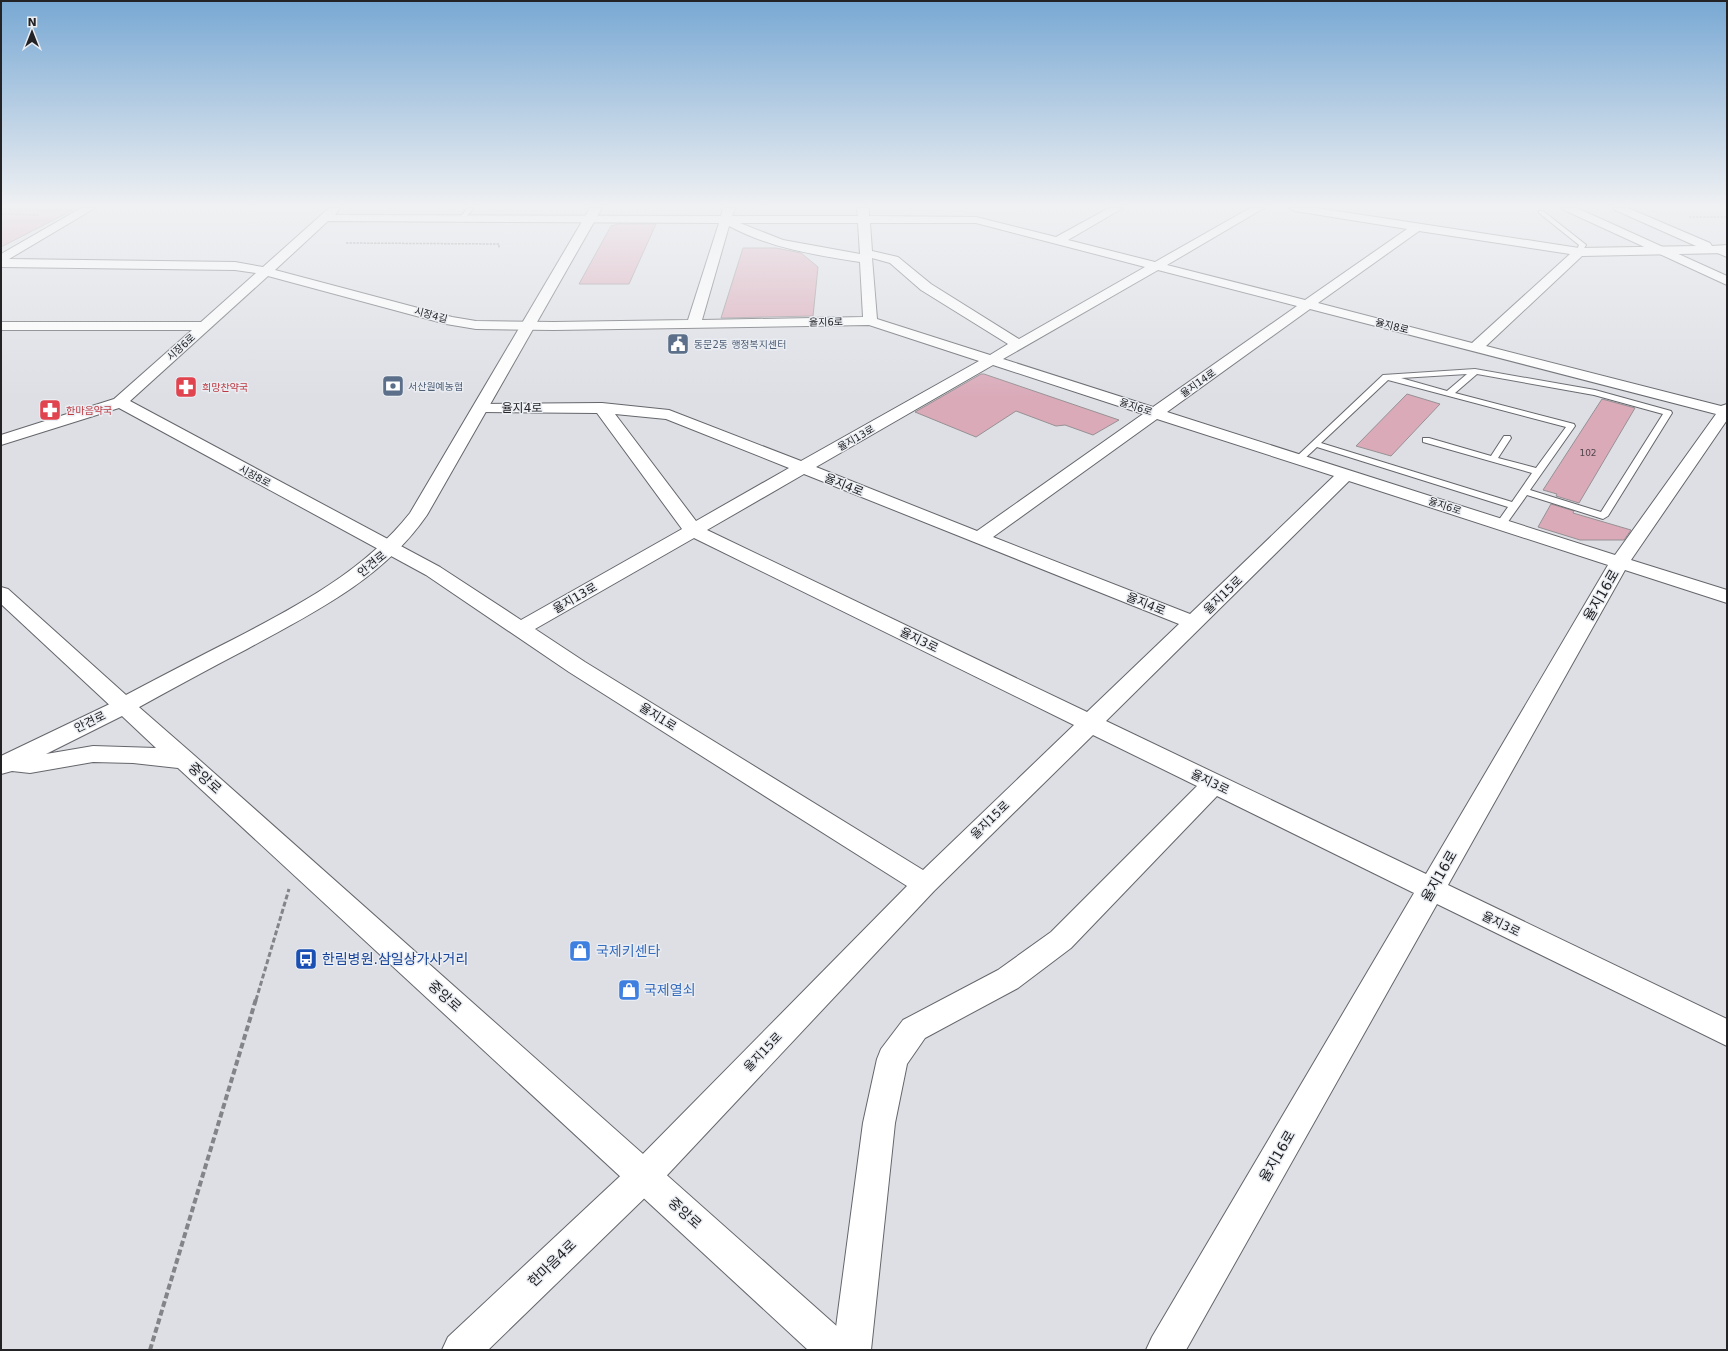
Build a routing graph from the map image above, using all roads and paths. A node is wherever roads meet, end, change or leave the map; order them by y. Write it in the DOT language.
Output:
graph roads {
  1 [pos="265,271"];
  2 [pos="560,271"];
  3 [pos="710,271"];
  4 [pos="867,271"];
  5 [pos="907,271"];
  6 [pos="1147,271"];
  7 [pos="1176,271"];
  8 [pos="1355,271"];
  9 [pos="1558,271"];
  10 [pos="1705,271"];
  11 [pos="1727,281"];
  12 [pos="1307,305"];
  13 [pos="870,321"];
  14 [pos="694,324"];
  15 [pos="530,325"];
  16 [pos="1,326"];
  17 [pos="204,326"];
  18 [pos="1019,345"];
  19 [pos="1475,348"];
  20 [pos="991,360"];
  21 [pos="1475,371"];
  22 [pos="1386,377"];
  23 [pos="1448,394"];
  24 [pos="120,402"];
  25 [pos="482,407"];
  26 [pos="602,408"];
  27 [pos="1727,411"];
  28 [pos="1155,413"];
  29 [pos="1507,438"];
  30 [pos="1,440"];
  31 [pos="1426,440"];
  32 [pos="1316,444"];
  33 [pos="1299,459"];
  34 [pos="1493,459"];
  35 [pos="803,468"];
  36 [pos="1538,472"];
  37 [pos="1346,474"];
  38 [pos="1524,491"];
  39 [pos="1514,506"];
  40 [pos="1501,524"];
  41 [pos="693,530"];
  42 [pos="979,538"];
  43 [pos="391,549"];
  44 [pos="1620,562"];
  45 [pos="1,593"];
  46 [pos="1727,597"];
  47 [pos="1194,623"];
  48 [pos="520,629"];
  49 [pos="124,706"];
  50 [pos="1090,724"];
  51 [pos="187,762"];
  52 [pos="6,764"];
  53 [pos="1214,784"];
  54 [pos="296,862"];
  55 [pos="925,884"];
  56 [pos="1431,890"];
  57 [pos="1727,1033"];
  58 [pos="644,1176"];
  59 [pos="150,1350"];
  60 [pos="461,1350"];
  61 [pos="836,1350"];
  62 [pos="852,1350"];
  63 [pos="1165,1350"];
  1 -- 15 [label="street, 시장4길"];
  1 -- 17 [label="street, 시장6로"];
  2 -- 15 [label="street, 안견로"];
  3 -- 14 [label="street"];
  4 -- 13 [label="street"];
  5 -- 18 [label="street"];
  6 -- 18 [label="street, 율지13로"];
  7 -- 12 [label="street, 율지8로"];
  8 -- 12 [label="street, 율지14로"];
  9 -- 19 [label="street"];
  10 -- 11 [label="street"];
  12 -- 19 [label="street, 율지8로"];
  12 -- 28 [label="street, 율지14로"];
  13 -- 14 [label="street, 율지6로"];
  13 -- 20 [label="street, 율지6로"];
  14 -- 15 [label="street, 율지6로"];
  15 -- 25 [label="street, 안견로"];
  16 -- 17 [label="street"];
  17 -- 24 [label="street, 시장6로"];
  18 -- 20 [label="street, 율지13로"];
  19 -- 27 [label="street, 율지8로"];
  20 -- 28 [label="street, 율지6로"];
  20 -- 35 [label="street, 율지13로"];
  21 -- 22 [label="lane"];
  21 -- 23 [label="lane"];
  21 -- 38 [label="lane"];
  22 -- 23 [label="lane"];
  22 -- 32 [label="lane"];
  23 -- 36 [label="lane"];
  24 -- 30 [label="street, 시장6로"];
  24 -- 43 [label="street, 시장8로"];
  25 -- 26 [label="street, 율지4로"];
  25 -- 43 [label="street, 안견로"];
  26 -- 35 [label="street, 율지4로"];
  26 -- 41 [label="street"];
  27 -- 44 [label="street, 율지16로"];
  28 -- 33 [label="street, 율지6로"];
  28 -- 42 [label="street, 율지14로"];
  29 -- 34 [label="lane"];
  31 -- 34 [label="lane"];
  32 -- 33 [label="lane"];
  32 -- 39 [label="lane"];
  33 -- 37 [label="street, 율지6로"];
  34 -- 36 [label="lane"];
  35 -- 41 [label="street, 율지13로"];
  35 -- 42 [label="street, 율지4로"];
  36 -- 38 [label="lane"];
  37 -- 40 [label="street, 율지6로"];
  37 -- 47 [label="street, 율지15로"];
  38 -- 39 [label="lane"];
  39 -- 40 [label="lane"];
  40 -- 44 [label="street, 율지6로"];
  41 -- 48 [label="street, 율지13로"];
  41 -- 50 [label="street, 율지3로"];
  42 -- 47 [label="street, 율지4로"];
  43 -- 48 [label="street, 율지1로"];
  43 -- 49 [label="street, 안견로"];
  44 -- 46 [label="street, 율지6로"];
  44 -- 56 [label="street, 율지16로"];
  45 -- 49 [label="street, 중앙로"];
  47 -- 50 [label="street, 율지15로"];
  48 -- 55 [label="street, 율지1로"];
  49 -- 51 [label="street, 중앙로"];
  49 -- 52 [label="street, 안견로"];
  50 -- 53 [label="street, 율지3로"];
  50 -- 55 [label="street, 율지15로"];
  51 -- 52 [label="street"];
  51 -- 54 [label="street, 중앙로"];
  53 -- 56 [label="street, 율지3로"];
  53 -- 62 [label="street"];
  54 -- 58 [label="street, 중앙로"];
  54 -- 59 [label="path"];
  55 -- 58 [label="street, 율지15로"];
  56 -- 57 [label="street, 율지3로"];
  56 -- 63 [label="street, 율지16로"];
  58 -- 60 [label="street, 한마음4로"];
  58 -- 61 [label="street, 중앙로"];
}
